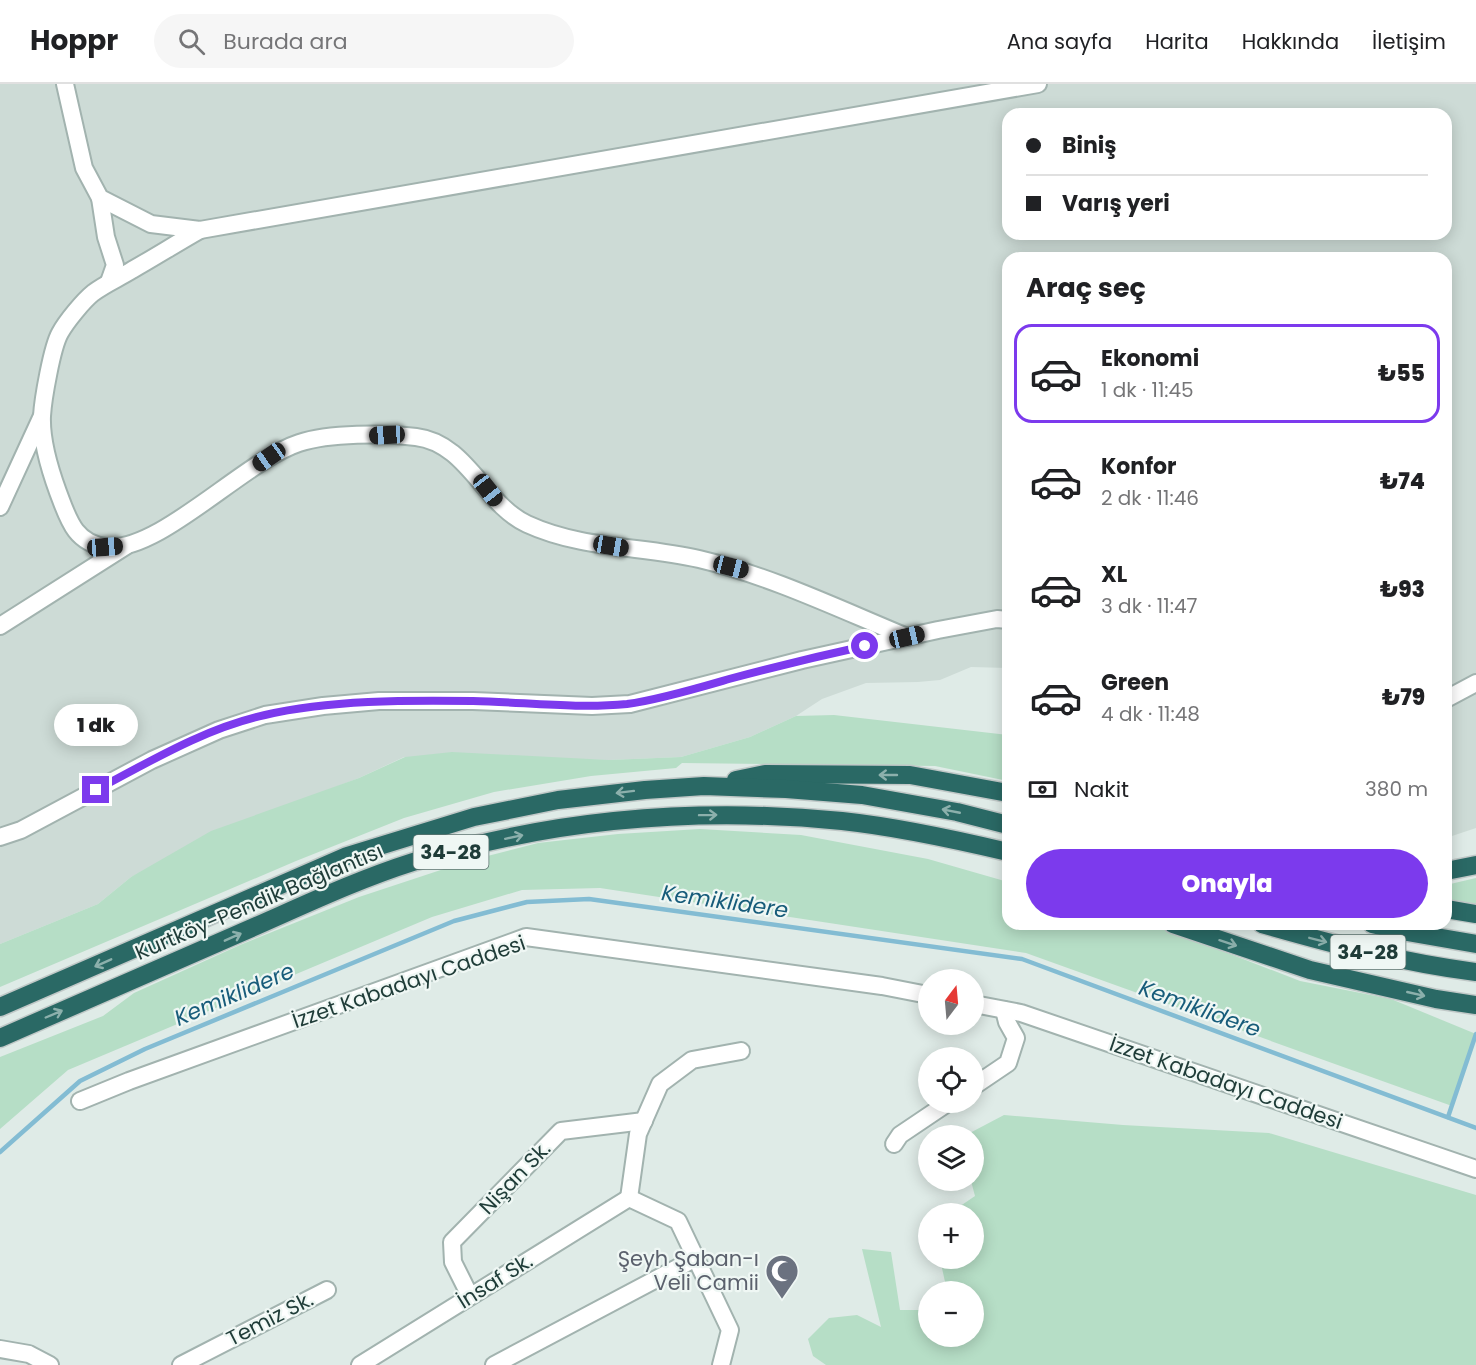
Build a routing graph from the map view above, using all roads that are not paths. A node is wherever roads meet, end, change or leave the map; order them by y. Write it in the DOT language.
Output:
graph roads {
  1 [pos="65,84"];
  2 [pos="1038,84"];
  3 [pos="100,198"];
  4 [pos="200,230"];
  5 [pos="109,282"];
  6 [pos="42,418"];
  7 [pos="0,507"];
  8 [pos="128,545"];
  9 [pos="0,610"];
  10 [pos="24,610"];
  11 [pos="1002,619"];
  12 [pos="0,626"];
  13 [pos="907,637"];
  14 [pos="1476,683"];
  15 [pos="1452,696"];
  16 [pos="704,786"];
  17 [pos="1002,792"];
  18 [pos="1002,823"];
  19 [pos="934,835"];
  20 [pos="0,837"];
  21 [pos="1002,851"];
  22 [pos="1002,863"];
  23 [pos="1476,864"];
  24 [pos="1452,870"];
  25 [pos="1452,910"];
  26 [pos="1476,914"];
  27 [pos="1191,930"];
  28 [pos="1282,930"];
  29 [pos="1398,930"];
  30 [pos="1476,944"];
  31 [pos="1476,972"];
  32 [pos="918,993"];
  33 [pos="1476,1005"];
  34 [pos="984,1006"];
  35 [pos="0,1007"];
  36 [pos="1004,1010"];
  37 [pos="0,1038"];
  38 [pos="741,1051"];
  39 [pos="984,1079"];
  40 [pos="80,1101"];
  41 [pos="933,1113"];
  42 [pos="644,1121"];
  43 [pos="894,1144"];
  44 [pos="1476,1169"];
  45 [pos="629,1198"];
  46 [pos="696,1258"];
  47 [pos="327,1290"];
  48 [pos="471,1296"];
  49 [pos="0,1349"];
  50 [pos="50,1365"];
  51 [pos="181,1365"];
  52 [pos="360,1365"];
  53 [pos="494,1365"];
  54 [pos="721,1365"];
  1 -- 3 [label="street"];
  2 -- 4 [label="street"];
  3 -- 4 [label="street"];
  3 -- 5 [label="street"];
  4 -- 5 [label="street"];
  5 -- 6 [label="street"];
  6 -- 7 [label="street"];
  6 -- 8 [label="street"];
  8 -- 10 [label="street"];
  8 -- 13 [label="street"];
  9 -- 10 [label="street"];
  10 -- 12 [label="street"];
  11 -- 13 [label="street"];
  13 -- 20 [label="street"];
  14 -- 15 [label="street"];
  17 -- 16 [label="highway, one-way"];
  18 -- 16 [label="highway, Kurtköy-Pendik Bağlantısı / 34-28, one-way"];
  16 -- 35 [label="highway, Kurtköy-Pendik Bağlantısı / 34-28, one-way"];
  19 -- 21 [label="highway, Kurtköy-Pendik Bağlantısı / 34-28"];
  19 -- 22 [label="highway"];
  37 -- 19 [label="highway, Kurtköy-Pendik Bağlantısı / 34-28, one-way"];
  23 -- 24 [label="highway"];
  25 -- 26 [label="highway"];
  27 -- 33 [label="highway, one-way"];
  28 -- 31 [label="highway, 34-28, one-way"];
  29 -- 30 [label="highway, 34-28"];
  32 -- 40 [label="street, İzzet Kabadayı Caddesi"];
  34 -- 36 [label="street, İzzet Kabadayı Caddesi"];
  36 -- 39 [label="street"];
  36 -- 44 [label="street, İzzet Kabadayı Caddesi"];
  38 -- 42 [label="street"];
  41 -- 43 [label="street"];
  42 -- 45 [label="street"];
  42 -- 48 [label="street, Nişan Sk."];
  45 -- 46 [label="street"];
  45 -- 48 [label="street, İnsaf Sk."];
  46 -- 53 [label="street"];
  46 -- 54 [label="street"];
  47 -- 51 [label="street, Temiz Sk."];
  48 -- 52 [label="street, İnsaf Sk."];
  49 -- 50 [label="street"];
}
